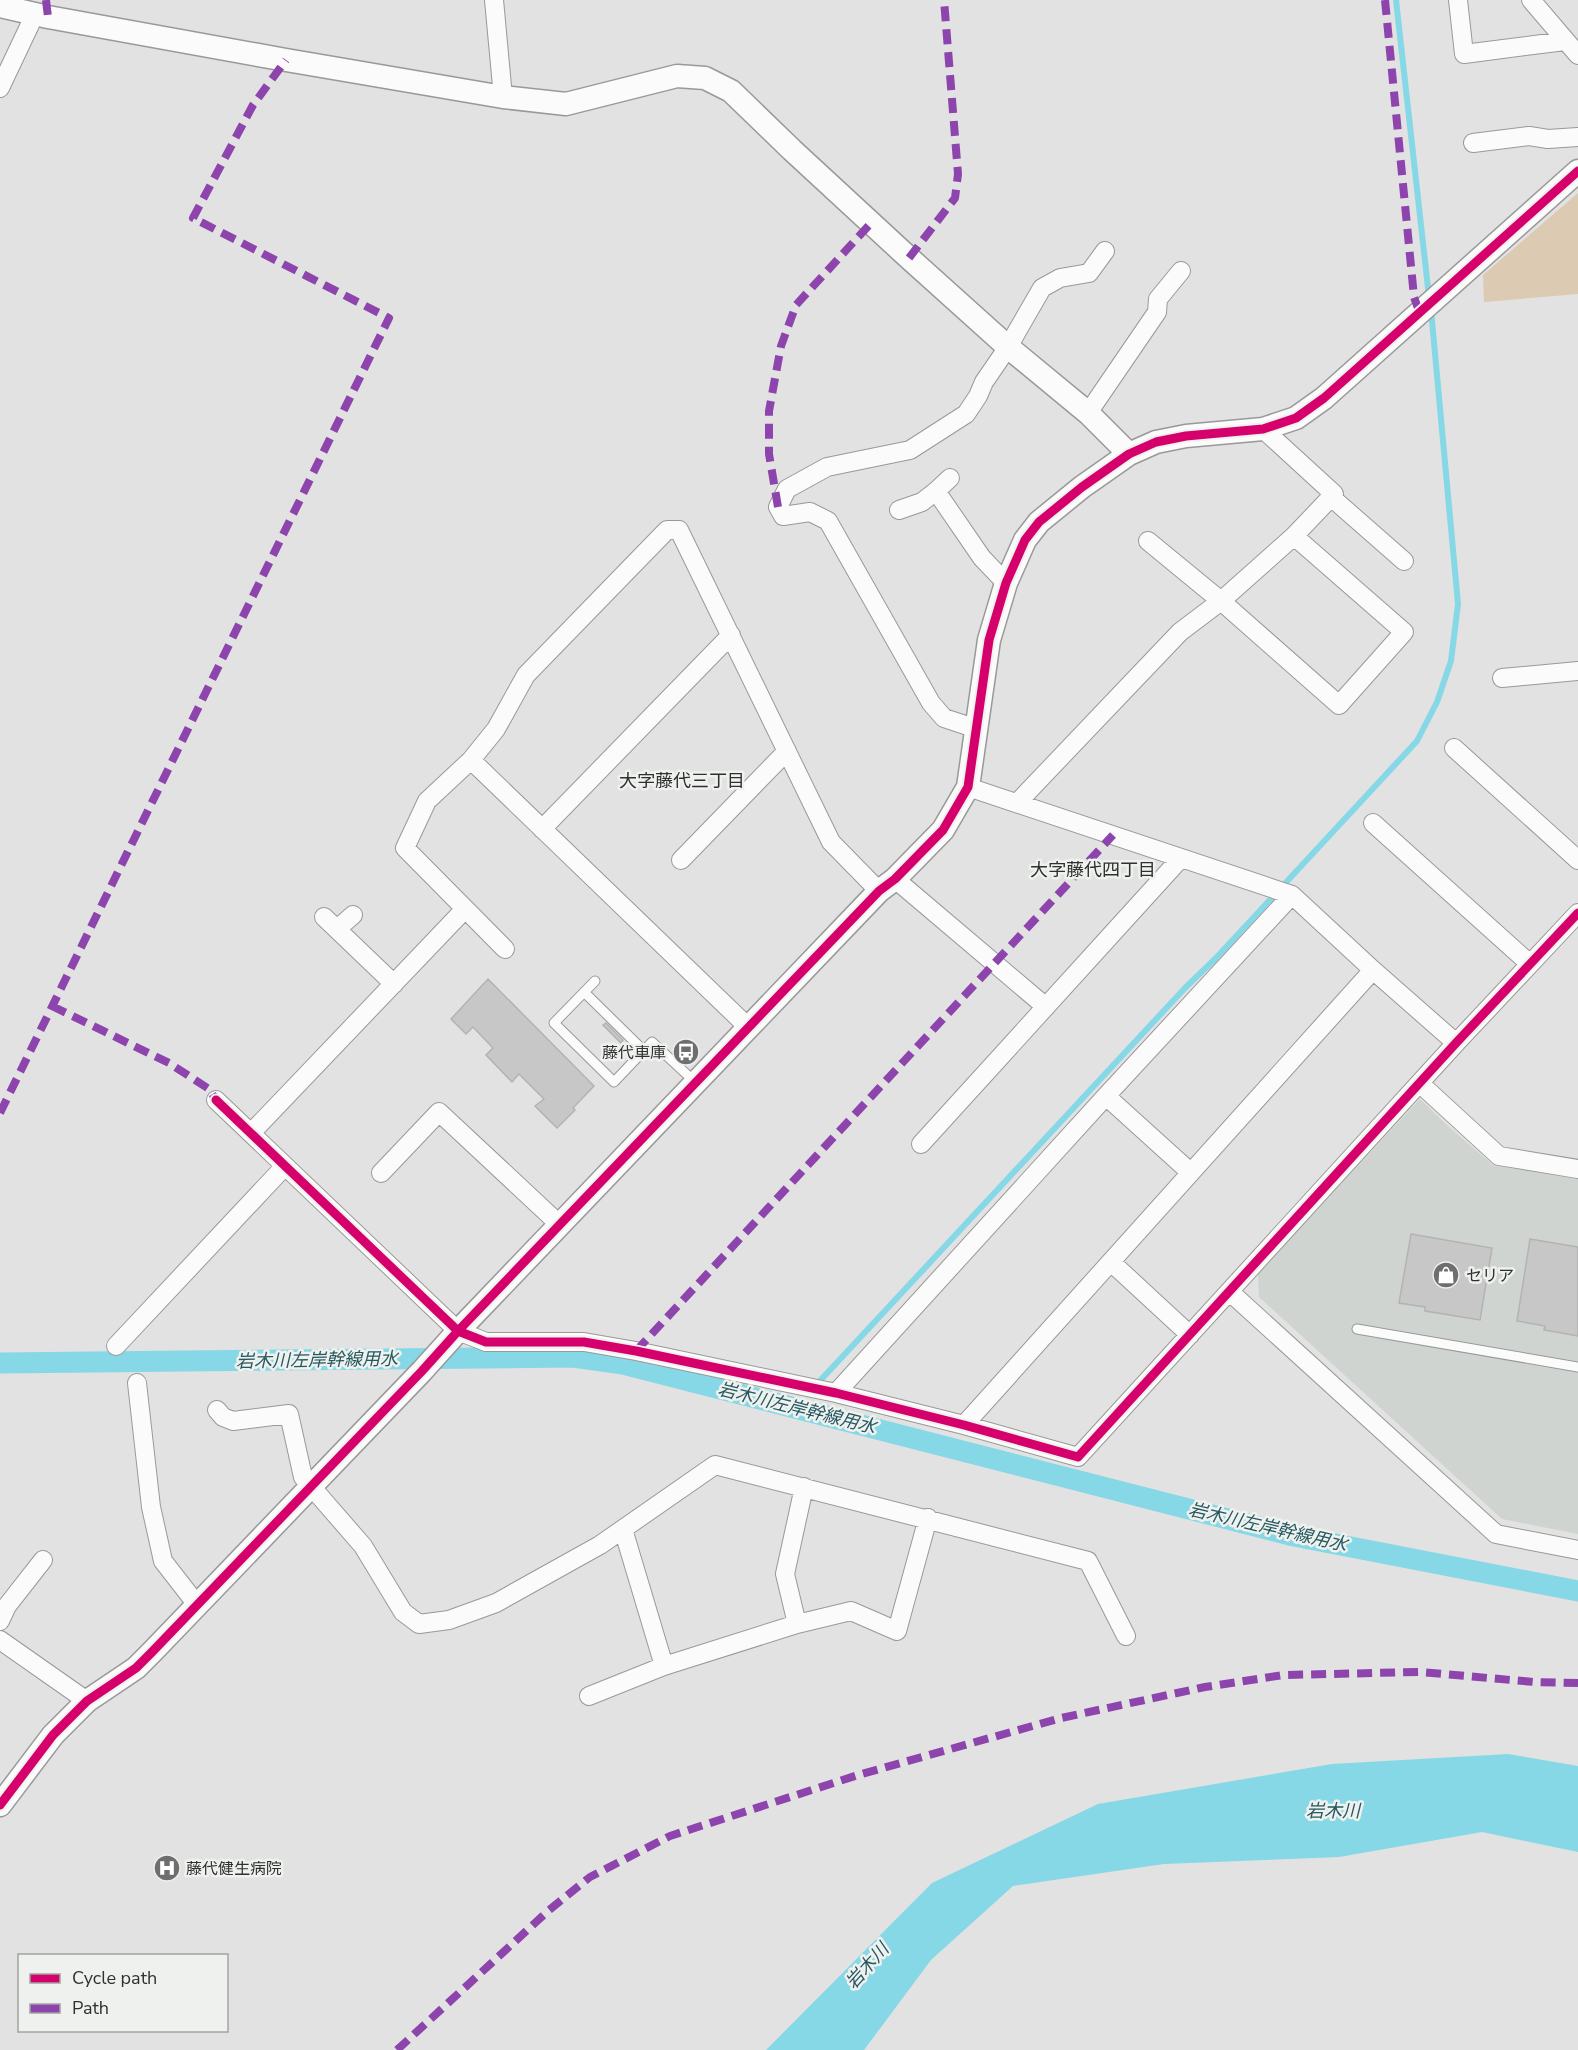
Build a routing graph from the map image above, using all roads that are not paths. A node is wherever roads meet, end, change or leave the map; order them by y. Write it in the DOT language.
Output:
graph roads {
  1 [pos="494,0"];
  2 [pos="1458,0"];
  3 [pos="1531,0"];
  4 [pos="0,6"];
  5 [pos="35,14"];
  6 [pos="1565,41"];
  7 [pos="1578,54"];
  8 [pos="0,88"];
  9 [pos="503,97"];
  10 [pos="1578,136"];
  11 [pos="1473,143"];
  12 [pos="1578,171"];
  13 [pos="1105,251"];
  14 [pos="1181,271"];
  15 [pos="1008,347"];
  16 [pos="1088,413"];
  17 [pos="1263,429"];
  18 [pos="1129,454"];
  19 [pos="950,478"];
  20 [pos="936,491"];
  21 [pos="1331,497"];
  22 [pos="899,510"];
  23 [pos="1294,536"];
  24 [pos="1148,541"];
  25 [pos="1404,561"];
  26 [pos="1006,583"];
  27 [pos="1221,601"];
  28 [pos="731,635"];
  29 [pos="1578,671"];
  30 [pos="1502,678"];
  31 [pos="977,729"];
  32 [pos="1454,748"];
  33 [pos="787,751"];
  34 [pos="471,760"];
  35 [pos="968,787"];
  36 [pos="1017,803"];
  37 [pos="1373,823"];
  38 [pos="542,829"];
  39 [pos="1181,858"];
  40 [pos="681,860"];
  41 [pos="1578,860"];
  42 [pos="887,885"];
  43 [pos="1282,892"];
  44 [pos="465,909"];
  45 [pos="1578,913"];
  46 [pos="353,915"];
  47 [pos="505,949"];
  48 [pos="1530,964"];
  49 [pos="1373,970"];
  50 [pos="595,981"];
  51 [pos="394,984"];
  52 [pos="584,992"];
  53 [pos="1046,1007"];
  54 [pos="749,1028"];
  55 [pos="1456,1043"];
  56 [pos="644,1051"];
  57 [pos="696,1083"];
  58 [pos="1427,1090"];
  59 [pos="1106,1096"];
  60 [pos="216,1100"];
  61 [pos="251,1133"];
  62 [pos="921,1144"];
  63 [pos="285,1166"];
  64 [pos="1578,1169"];
  65 [pos="1190,1172"];
  66 [pos="381,1173"];
  67 [pos="560,1225"];
  68 [pos="1111,1262"];
  69 [pos="1230,1292"];
  70 [pos="1357,1329"];
  71 [pos="458,1331"];
  72 [pos="1190,1335"];
  73 [pos="116,1346"];
  74 [pos="1578,1367"];
  75 [pos="137,1383"];
  76 [pos="836,1393"];
  77 [pos="217,1410"];
  78 [pos="964,1425"];
  79 [pos="311,1487"];
  80 [pos="804,1487"];
  81 [pos="928,1518"];
  82 [pos="623,1529"];
  83 [pos="1578,1550"];
  84 [pos="43,1560"];
  85 [pos="198,1606"];
  86 [pos="0,1621"];
  87 [pos="797,1624"];
  88 [pos="1126,1636"];
  89 [pos="0,1640"];
  90 [pos="664,1666"];
  91 [pos="589,1696"];
  92 [pos="87,1701"];
  93 [pos="0,1805"];
  1 -- 9 [label="street"];
  2 -- 6 [label="street"];
  3 -- 6 [label="street"];
  4 -- 5 [label="street"];
  5 -- 8 [label="street"];
  5 -- 9 [label="street"];
  6 -- 7 [label="street"];
  9 -- 15 [label="street"];
  10 -- 11 [label="street"];
  12 -- 17 [label="street"];
  13 -- 15 [label="street"];
  14 -- 16 [label="street"];
  15 -- 16 [label="street"];
  15 -- 31 [label="street"];
  16 -- 18 [label="street"];
  17 -- 18 [label="street"];
  17 -- 21 [label="street"];
  18 -- 26 [label="street"];
  19 -- 20 [label="street"];
  20 -- 22 [label="street"];
  20 -- 26 [label="street"];
  21 -- 23 [label="street"];
  21 -- 25 [label="street"];
  23 -- 27 [label="street"];
  23 -- 27 [label="street"];
  24 -- 27 [label="street"];
  26 -- 31 [label="street"];
  27 -- 36 [label="street"];
  28 -- 33 [label="street"];
  28 -- 34 [label="street"];
  28 -- 38 [label="street"];
  29 -- 30 [label="street"];
  31 -- 35 [label="street"];
  32 -- 41 [label="street"];
  33 -- 40 [label="street"];
  33 -- 42 [label="street"];
  34 -- 38 [label="street"];
  34 -- 44 [label="street"];
  35 -- 36 [label="street"];
  35 -- 42 [label="street"];
  36 -- 39 [label="street"];
  37 -- 48 [label="street"];
  38 -- 54 [label="street"];
  39 -- 43 [label="street"];
  39 -- 53 [label="street"];
  42 -- 53 [label="street"];
  42 -- 54 [label="street"];
  43 -- 49 [label="street"];
  43 -- 59 [label="street"];
  44 -- 47 [label="street"];
  44 -- 51 [label="street"];
  45 -- 48 [label="street"];
  46 -- 51 [label="street"];
  48 -- 55 [label="street"];
  49 -- 55 [label="street"];
  49 -- 65 [label="street"];
  50 -- 52 [label="lane"];
  51 -- 61 [label="street"];
  52 -- 56 [label="lane"];
  52 -- 56 [label="lane"];
  53 -- 62 [label="street"];
  54 -- 57 [label="street"];
  55 -- 69 [label="street"];
  56 -- 57 [label="lane"];
  57 -- 67 [label="street"];
  58 -- 64 [label="street"];
  59 -- 65 [label="street"];
  59 -- 76 [label="street"];
  60 -- 61 [label="street"];
  61 -- 63 [label="street"];
  63 -- 71 [label="street"];
  63 -- 73 [label="street"];
  65 -- 68 [label="street"];
  66 -- 67 [label="street"];
  67 -- 71 [label="street"];
  68 -- 72 [label="street"];
  68 -- 78 [label="street"];
  69 -- 72 [label="street"];
  69 -- 83 [label="street"];
  70 -- 74 [label="lane"];
  71 -- 76 [label="street"];
  71 -- 79 [label="street"];
  72 -- 78 [label="street"];
  75 -- 85 [label="street"];
  76 -- 78 [label="street"];
  77 -- 79 [label="street"];
  79 -- 82 [label="street"];
  79 -- 85 [label="street"];
  80 -- 81 [label="street"];
  80 -- 82 [label="street"];
  80 -- 87 [label="street"];
  81 -- 87 [label="street"];
  81 -- 88 [label="street"];
  82 -- 90 [label="street"];
  84 -- 86 [label="street"];
  85 -- 92 [label="street"];
  87 -- 90 [label="street"];
  89 -- 92 [label="street"];
  90 -- 91 [label="street"];
  92 -- 93 [label="street"];
}
